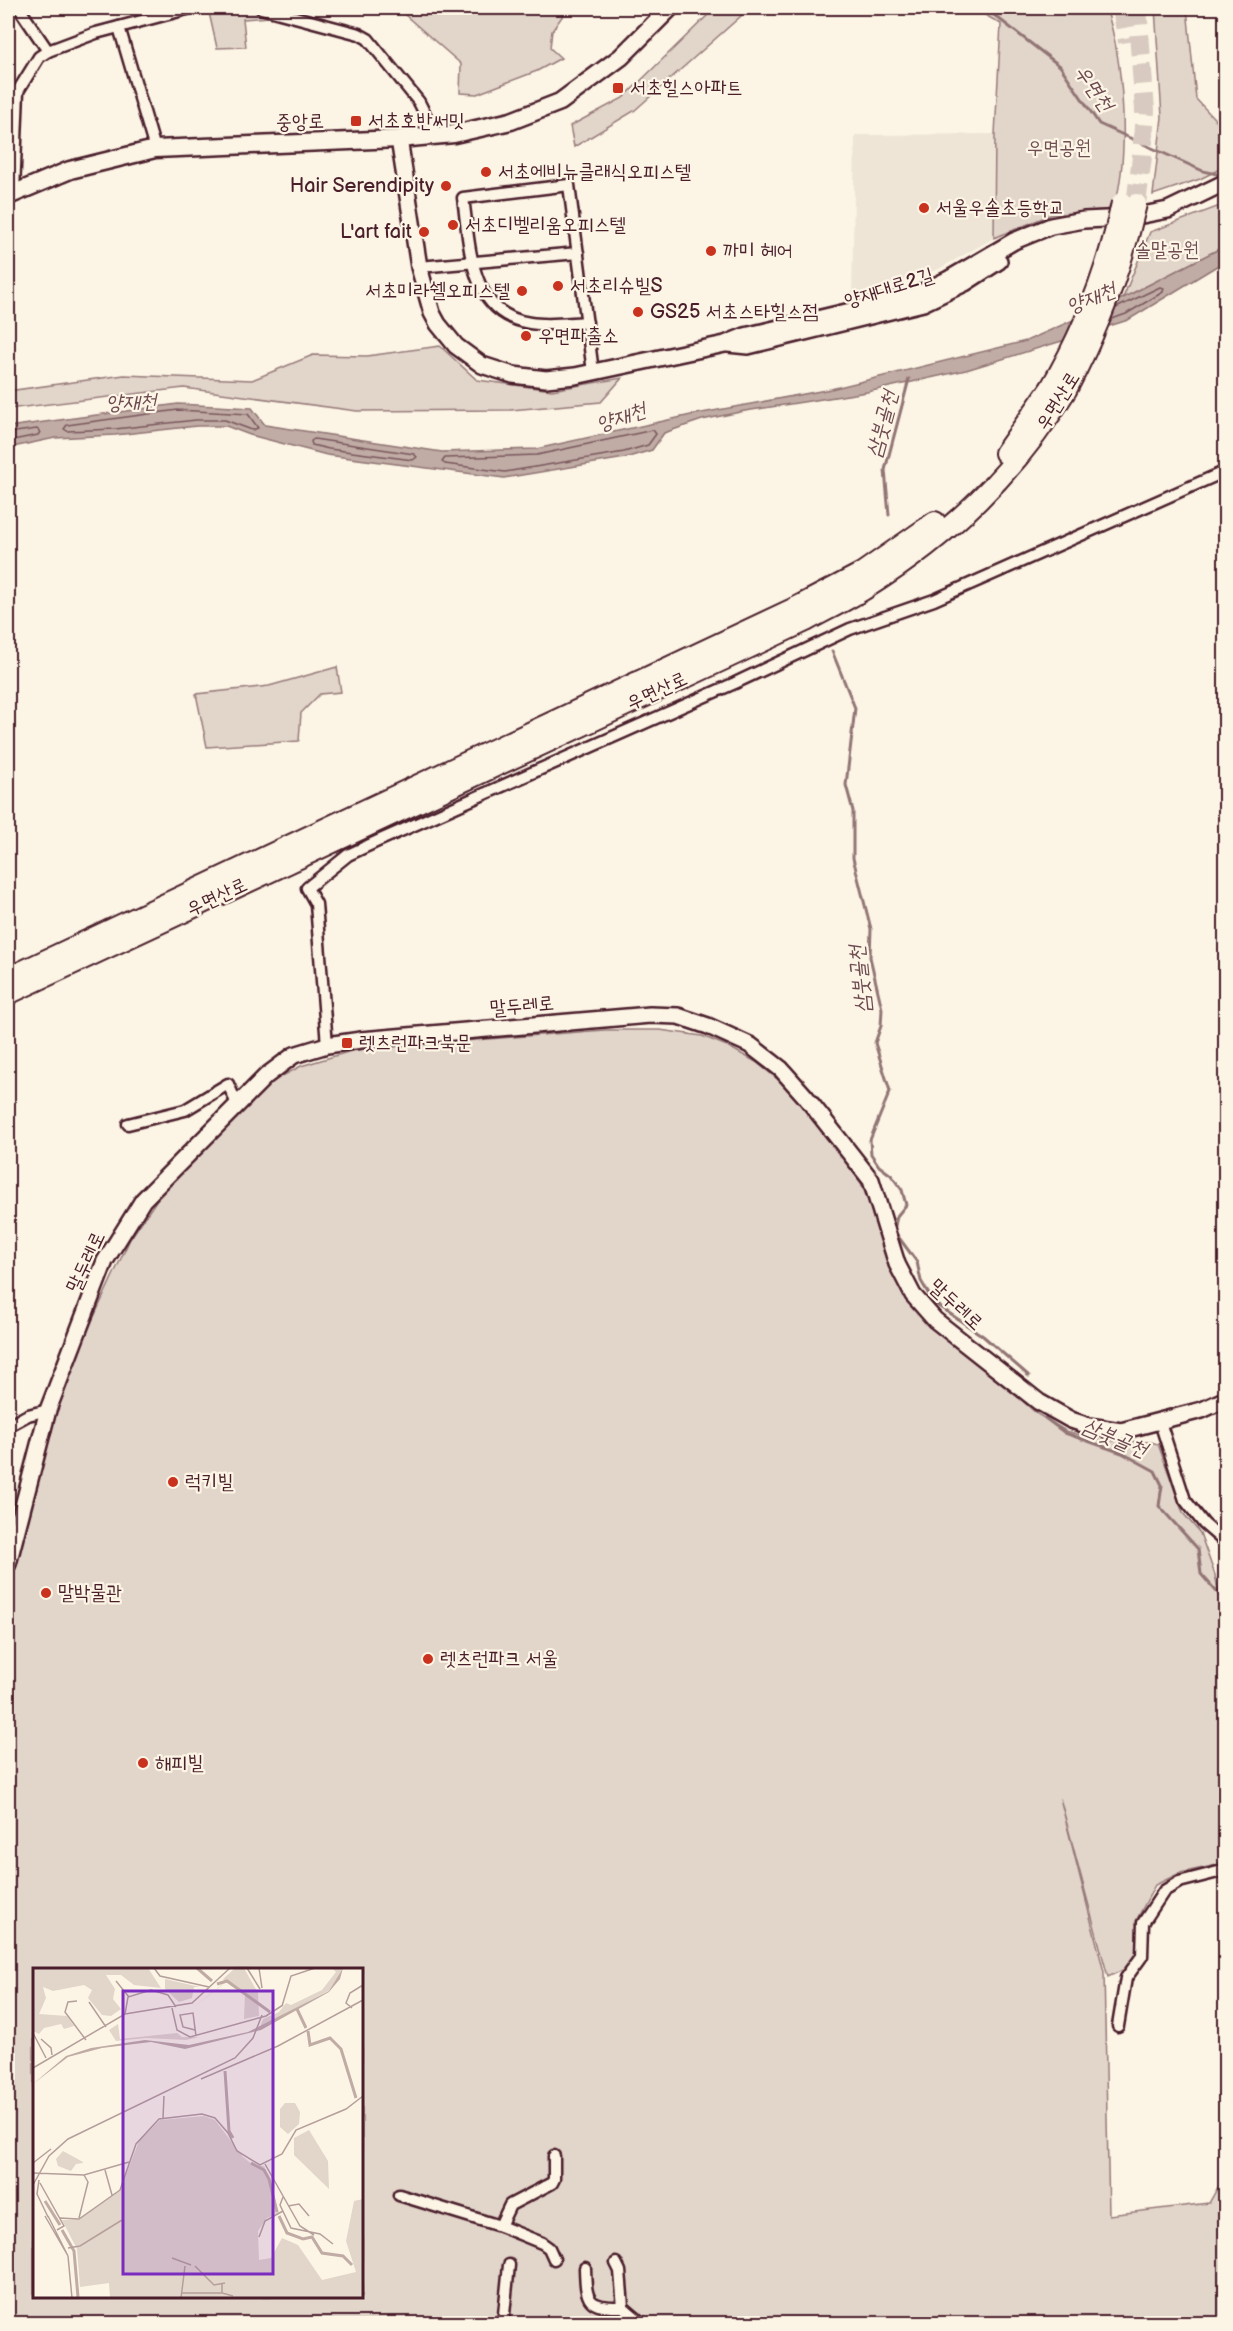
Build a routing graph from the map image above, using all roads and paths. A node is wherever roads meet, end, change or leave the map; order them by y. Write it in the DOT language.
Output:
graph roads {
  1 [pos="19,8"];
  2 [pos="190,8"];
  3 [pos="261,8"];
  4 [pos="670,8"];
  5 [pos="119,27"];
  6 [pos="48,51"];
  7 [pos="436,136"];
  8 [pos="399,139"];
  9 [pos="155,149"];
  10 [pos="1222,189"];
  11 [pos="11,194"];
  12 [pos="1129,204"];
  13 [pos="578,253"];
  14 [pos="472,262"];
  15 [pos="419,267"];
  16 [pos="587,322"];
  17 [pos="593,372"];
  18 [pos="1058,390"];
  19 [pos="1226,471"];
  20 [pos="8,978"];
  21 [pos="8,994"];
  22 [pos="327,1045"];
  23 [pos="237,1104"];
  24 [pos="128,1124"];
  25 [pos="1226,1399"];
  26 [pos="48,1410"];
  27 [pos="1160,1422"];
  28 [pos="8,1426"];
  29 [pos="1226,1544"];
  30 [pos="8,1564"];
  31 [pos="1226,1870"];
  32 [pos="1118,2026"];
  33 [pos="554,2156"];
  34 [pos="399,2195"];
  35 [pos="500,2226"];
  36 [pos="554,2259"];
  37 [pos="616,2263"];
  38 [pos="509,2265"];
  39 [pos="585,2268"];
  40 [pos="623,2307"];
  41 [pos="503,2324"];
  42 [pos="643,2324"];
  1 -- 6 [label="street"];
  2 -- 5 [label="street"];
  3 -- 7 [label="street"];
  4 -- 7 [label="main road, 중앙로"];
  5 -- 6 [label="street"];
  5 -- 9 [label="street"];
  6 -- 11 [label="street"];
  7 -- 8 [label="main road, 중앙로"];
  8 -- 9 [label="main road, 중앙로"];
  8 -- 15 [label="street, 양재대로2길"];
  9 -- 11 [label="main road, 중앙로"];
  10 -- 17 [label="street, 양재대로2길"];
  12 -- 18 [label="highway, 우면산로, bridge"];
  13 -- 14 [label="street"];
  13 -- 14 [label="street"];
  13 -- 16 [label="street"];
  14 -- 15 [label="street"];
  14 -- 16 [label="street"];
  15 -- 17 [label="street, 양재대로2길"];
  16 -- 17 [label="street"];
  18 -- 20 [label="highway, 우면산로"];
  18 -- 21 [label="highway, 우면산로"];
  19 -- 22 [label="street"];
  22 -- 23 [label="street, 말두레로"];
  22 -- 27 [label="street, 말두레로"];
  23 -- 24 [label="street"];
  23 -- 26 [label="street, 말두레로"];
  25 -- 27 [label="street, 말두레로"];
  26 -- 28 [label="street"];
  26 -- 30 [label="street, 말두레로"];
  27 -- 29 [label="street"];
  31 -- 32 [label="street"];
  33 -- 35 [label="street"];
  34 -- 35 [label="street"];
  35 -- 36 [label="street"];
  37 -- 40 [label="street"];
  38 -- 41 [label="street"];
  39 -- 40 [label="street"];
  40 -- 42 [label="street"];
}
